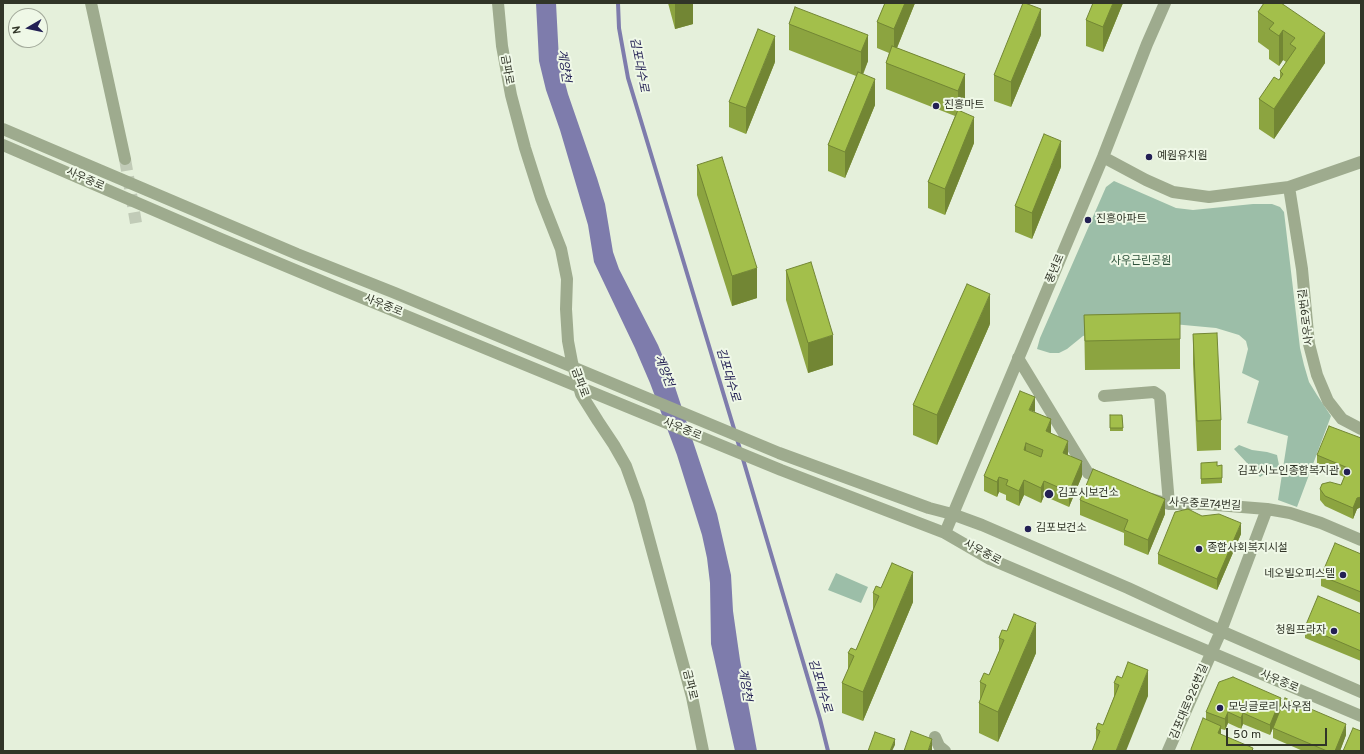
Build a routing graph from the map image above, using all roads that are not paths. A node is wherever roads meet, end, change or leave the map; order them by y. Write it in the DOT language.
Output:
graph roads {
  1 [pos="91,3"];
  2 [pos="498,3"];
  3 [pos="1165,3"];
  4 [pos="3,129"];
  5 [pos="3,145"];
  6 [pos="1103,157"];
  7 [pos="125,159"];
  8 [pos="1361,162"];
  9 [pos="1289,187"];
  10 [pos="1018,358"];
  11 [pos="1104,396"];
  12 [pos="1361,429"];
  13 [pos="1116,486"];
  14 [pos="1137,494"];
  15 [pos="1169,504"];
  16 [pos="1267,509"];
  17 [pos="952,514"];
  18 [pos="945,533"];
  19 [pos="1361,540"];
  20 [pos="1221,631"];
  21 [pos="1211,653"];
  22 [pos="1361,692"];
  23 [pos="1361,716"];
  24 [pos="935,736"];
  25 [pos="703,751"];
  26 [pos="945,751"];
  27 [pos="1168,751"];
  1 -- 7 [label="street"];
  2 -- 25 [label="street, 금파로"];
  3 -- 6 [label="street, 풍년로"];
  4 -- 17 [label="street, 사우중로"];
  5 -- 18 [label="street, 사우중로"];
  6 -- 9 [label="street"];
  6 -- 10 [label="street, 풍년로"];
  8 -- 9 [label="street"];
  9 -- 12 [label="street, 사우로9번길"];
  10 -- 13 [label="street"];
  10 -- 17 [label="street, 풍년로"];
  11 -- 15 [label="street"];
  14 -- 15 [label="street, 사우중로74번길"];
  15 -- 16 [label="street, 사우중로74번길"];
  16 -- 19 [label="street, 사우중로74번길"];
  16 -- 20 [label="street, 김포대로926번길"];
  17 -- 18 [label="street, 풍년로"];
  17 -- 20 [label="street, 사우중로"];
  18 -- 21 [label="street, 사우중로"];
  20 -- 21 [label="street, 김포대로926번길"];
  20 -- 22 [label="street, 사우중로"];
  21 -- 23 [label="street, 사우중로"];
  21 -- 27 [label="street, 김포대로926번길"];
  24 -- 26 [label="street"];
}
